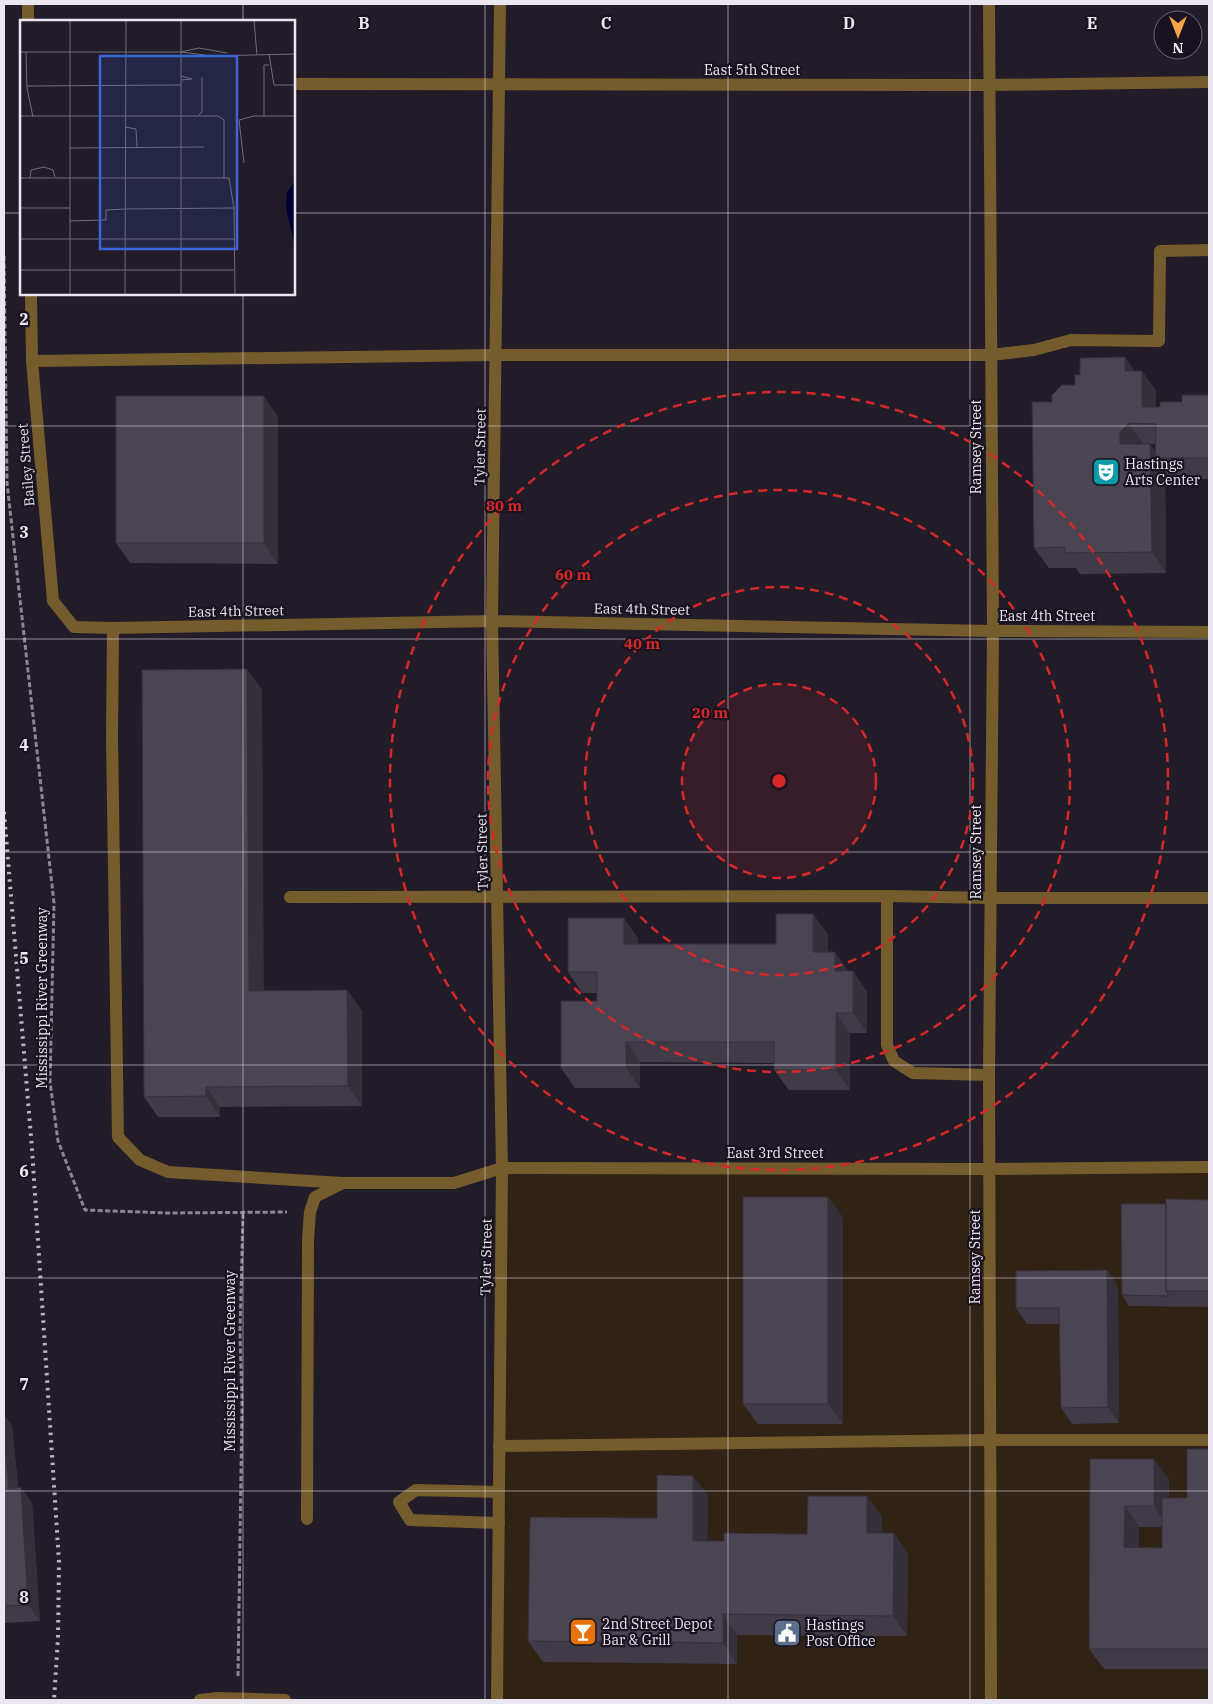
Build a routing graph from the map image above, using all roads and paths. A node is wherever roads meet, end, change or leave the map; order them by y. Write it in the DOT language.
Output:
graph roads {
  1 [pos="28,4"];
  2 [pos="500,4"];
  3 [pos="989,4"];
  4 [pos="28,20"];
  5 [pos="1209,82"];
  6 [pos="295,84"];
  7 [pos="500,84"];
  8 [pos="989,85"];
  9 [pos="1209,250"];
  10 [pos="4,256"];
  11 [pos="31,295"];
  12 [pos="496,355"];
  13 [pos="991,355"];
  14 [pos="32,361"];
  15 [pos="492,621"];
  16 [pos="74,627"];
  17 [pos="113,628"];
  18 [pos="992,631"];
  19 [pos="1209,632"];
  20 [pos="888,896"];
  21 [pos="290,897"];
  22 [pos="497,897"];
  23 [pos="991,898"];
  24 [pos="1209,898"];
  25 [pos="989,1075"];
  26 [pos="1209,1167"];
  27 [pos="502,1168"];
  28 [pos="989,1169"];
  29 [pos="343,1183"];
  30 [pos="243,1212"];
  31 [pos="310,1212"];
  32 [pos="990,1440"];
  33 [pos="1209,1440"];
  34 [pos="499,1446"];
  35 [pos="499,1492"];
  36 [pos="307,1518"];
  37 [pos="498,1523"];
  38 [pos="218,1699"];
  39 [pos="238,1699"];
  40 [pos="200,1700"];
  41 [pos="285,1700"];
  42 [pos="497,1700"];
  43 [pos="991,1700"];
  1 -- 4 [label="street"];
  2 -- 7 [label="street, Tyler Street"];
  3 -- 8 [label="street, Ramsey Street"];
  5 -- 8 [label="street, East 5th Street"];
  6 -- 7 [label="street, East 5th Street"];
  7 -- 8 [label="street, East 5th Street"];
  7 -- 12 [label="street, Tyler Street"];
  8 -- 13 [label="street, Ramsey Street"];
  9 -- 13 [label="street"];
  10 -- 30 [label="path, Mississippi River Greenway"];
  11 -- 14 [label="street, Bailey Street"];
  12 -- 13 [label="street"];
  12 -- 14 [label="street"];
  12 -- 15 [label="street, Tyler Street"];
  13 -- 18 [label="street, Ramsey Street"];
  14 -- 16 [label="street, Bailey Street"];
  15 -- 17 [label="street, East 4th Street"];
  15 -- 18 [label="street, East 4th Street"];
  15 -- 22 [label="street, Tyler Street"];
  16 -- 17 [label="street, East 4th Street"];
  17 -- 29 [label="street, East 3rd Street"];
  18 -- 19 [label="street, East 4th Street"];
  18 -- 23 [label="street, Ramsey Street"];
  20 -- 22 [label="street"];
  20 -- 23 [label="street"];
  20 -- 25 [label="street"];
  21 -- 22 [label="street"];
  22 -- 27 [label="street, Tyler Street"];
  23 -- 24 [label="street"];
  23 -- 25 [label="street, Ramsey Street"];
  25 -- 28 [label="street, Ramsey Street"];
  26 -- 28 [label="street, East 3rd Street"];
  27 -- 28 [label="street, East 3rd Street"];
  27 -- 29 [label="street, East 3rd Street"];
  27 -- 34 [label="street, Tyler Street"];
  28 -- 32 [label="street, Ramsey Street"];
  29 -- 31 [label="street"];
  30 -- 31 [label="path"];
  30 -- 39 [label="path, Mississippi River Greenway"];
  31 -- 36 [label="street"];
  32 -- 33 [label="street"];
  32 -- 34 [label="street"];
  32 -- 43 [label="street, Ramsey Street"];
  34 -- 35 [label="street, Tyler Street"];
  35 -- 37 [label="street, Tyler Street"];
  35 -- 37 [label="street"];
  37 -- 42 [label="street, Tyler Street"];
  38 -- 39 [label="street"];
  38 -- 40 [label="street"];
  39 -- 41 [label="street"];
}
